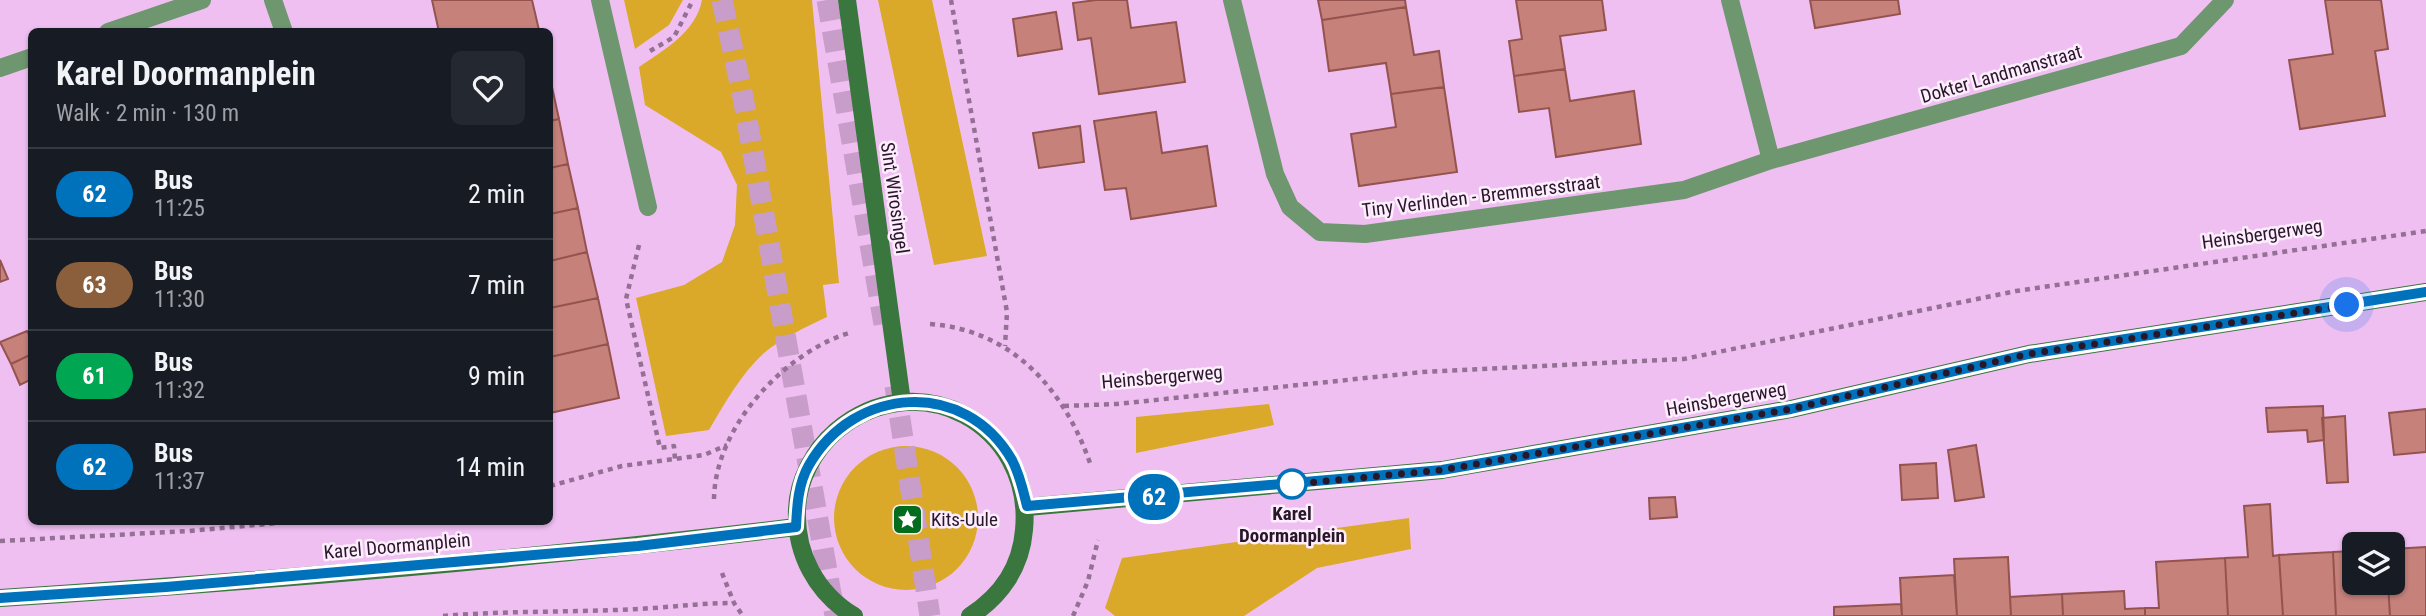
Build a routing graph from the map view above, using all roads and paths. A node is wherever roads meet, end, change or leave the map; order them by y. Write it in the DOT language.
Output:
graph roads {
  1 [pos="202,0"];
  2 [pos="273,0"];
  3 [pos="600,0"];
  4 [pos="693,0"];
  5 [pos="847,0"];
  6 [pos="951,0"];
  7 [pos="1232,0"];
  8 [pos="1730,0"];
  9 [pos="2225,0"];
  10 [pos="120,28"];
  11 [pos="283,28"];
  12 [pos="28,58"];
  13 [pos="0,68"];
  14 [pos="616,72"];
  15 [pos="1771,160"];
  16 [pos="648,206"];
  17 [pos="2426,231"];
  18 [pos="2426,292"];
  19 [pos="1005,346"];
  20 [pos="902,401"];
  21 [pos="1064,406"];
  22 [pos="728,445"];
  23 [pos="675,460"];
  24 [pos="553,485"];
  25 [pos="1027,506"];
  26 [pos="256,525"];
  27 [pos="796,527"];
  28 [pos="0,541"];
  29 [pos="0,598"];
  30 [pos="734,603"];
  31 [pos="443,616"];
  32 [pos="854,616"];
  33 [pos="970,616"];
  1 -- 10 [label="street"];
  2 -- 11 [label="street"];
  3 -- 14 [label="street"];
  4 -- 14 [label="path"];
  5 -- 20 [label="main road, Sint Wirosingel"];
  6 -- 19 [label="path"];
  7 -- 15 [label="street, Tiny Verlinden - Bremmersstraat"];
  8 -- 15 [label="street"];
  9 -- 15 [label="street, Dokter Landmanstraat"];
  12 -- 13 [label="street"];
  14 -- 16 [label="street"];
  16 -- 23 [label="path"];
  17 -- 21 [label="path, Heinsbergerweg"];
  18 -- 25 [label="main road, Heinsbergerweg"];
  20 -- 25 [label="main road"];
  20 -- 27 [label="main road"];
  22 -- 23 [label="path"];
  23 -- 24 [label="path"];
  25 -- 33 [label="main road"];
  26 -- 28 [label="path"];
  27 -- 29 [label="main road, Karel Doormanplein"];
  27 -- 32 [label="main road"];
  30 -- 31 [label="path"];
}
